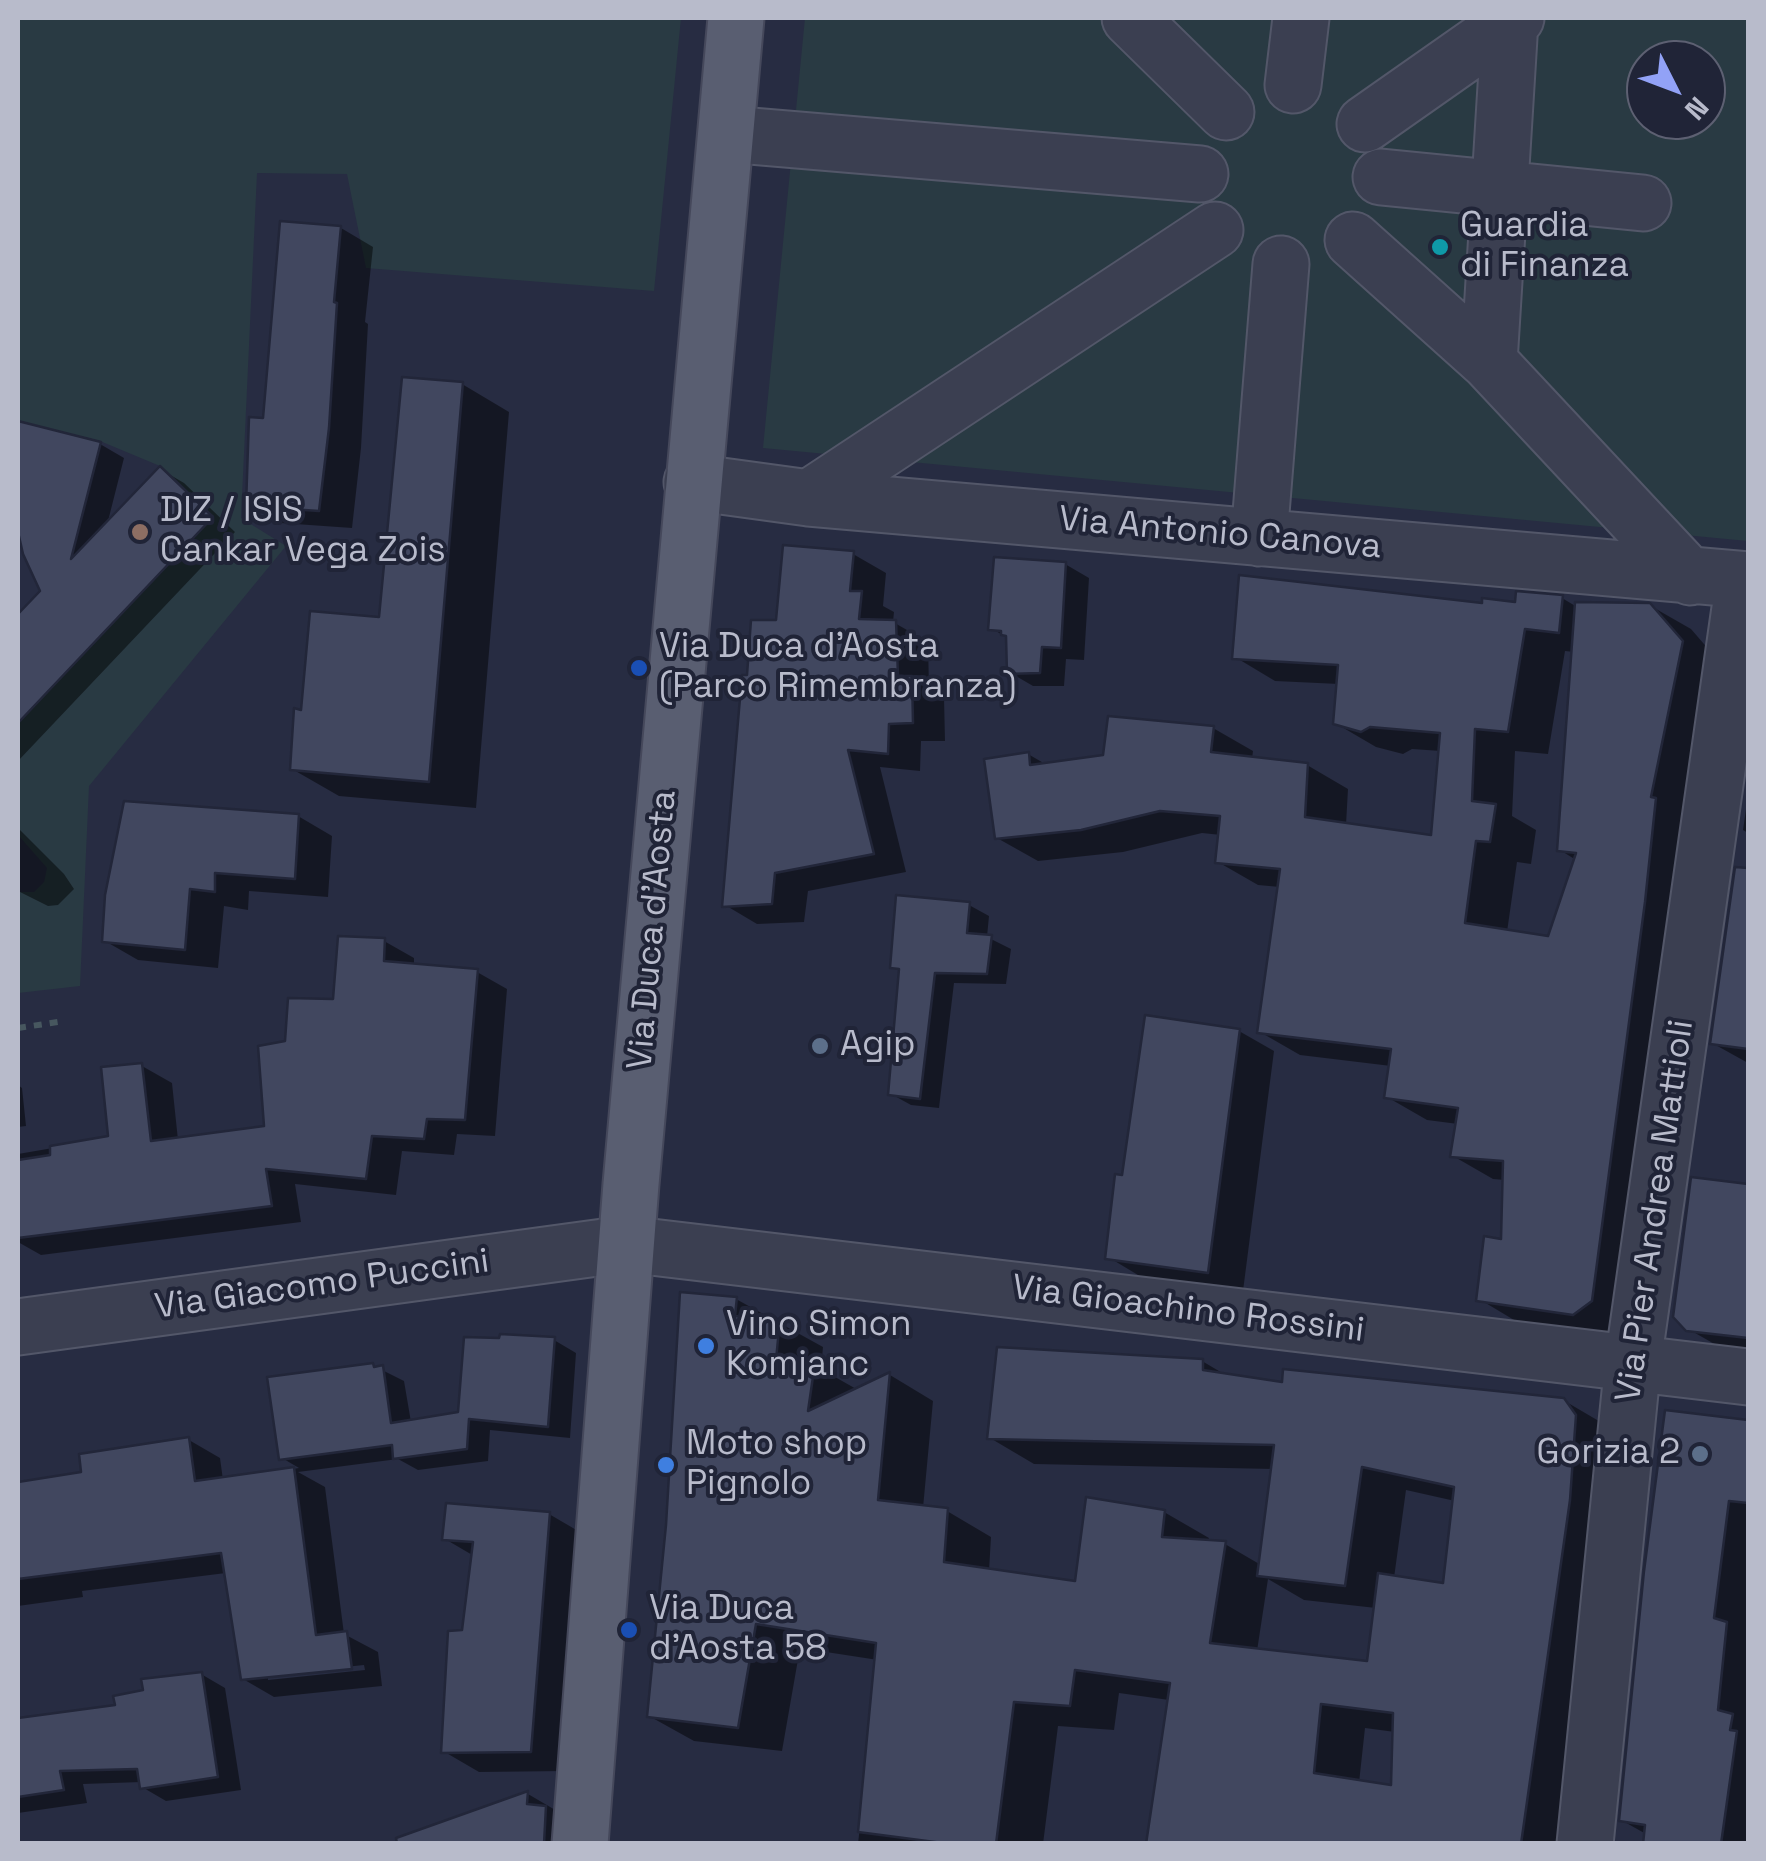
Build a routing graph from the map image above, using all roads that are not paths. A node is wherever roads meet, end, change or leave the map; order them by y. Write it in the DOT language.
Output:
graph roads {
  1 [pos="736,18"];
  2 [pos="1130,18"];
  3 [pos="1301,18"];
  4 [pos="1513,19"];
  5 [pos="1293,85"];
  6 [pos="1226,112"];
  7 [pos="1366,124"];
  8 [pos="727,134"];
  9 [pos="1200,174"];
  10 [pos="1381,177"];
  11 [pos="1502,188"];
  12 [pos="1643,203"];
  13 [pos="1216,230"];
  14 [pos="1354,240"];
  15 [pos="1281,264"];
  16 [pos="1489,362"];
  17 [pos="692,482"];
  18 [pos="809,498"];
  19 [pos="1259,538"];
  20 [pos="1690,576"];
  21 [pos="1746,580"];
  22 [pos="626,1244"];
  23 [pos="18,1327"];
  24 [pos="1633,1362"];
  25 [pos="1748,1378"];
  26 [pos="580,1844"];
  27 [pos="1586,1844"];
  1 -- 8 [label="main road, Via Duca d'Aosta"];
  2 -- 6 [label="street"];
  3 -- 5 [label="street"];
  4 -- 7 [label="street"];
  4 -- 11 [label="street"];
  8 -- 9 [label="street"];
  8 -- 17 [label="main road, Via Duca d'Aosta"];
  10 -- 11 [label="street"];
  11 -- 12 [label="street"];
  11 -- 16 [label="street"];
  13 -- 18 [label="street"];
  14 -- 16 [label="street"];
  15 -- 19 [label="street"];
  16 -- 20 [label="street"];
  17 -- 18 [label="street, Via Antonio Canova"];
  17 -- 22 [label="main road, Via Duca d'Aosta"];
  18 -- 19 [label="street, Via Antonio Canova"];
  19 -- 20 [label="street, Via Antonio Canova"];
  20 -- 21 [label="street, Via Antonio Canova"];
  21 -- 24 [label="street, Via Pier Andrea Mattioli"];
  22 -- 23 [label="street, Via Giacomo Puccini"];
  22 -- 24 [label="street, Via Gioachino Rossini"];
  22 -- 26 [label="main road, Via Duca d'Aosta"];
  24 -- 25 [label="street, Via Gioachino Rossini"];
  24 -- 27 [label="street, Via Pier Andrea Mattioli"];
}
